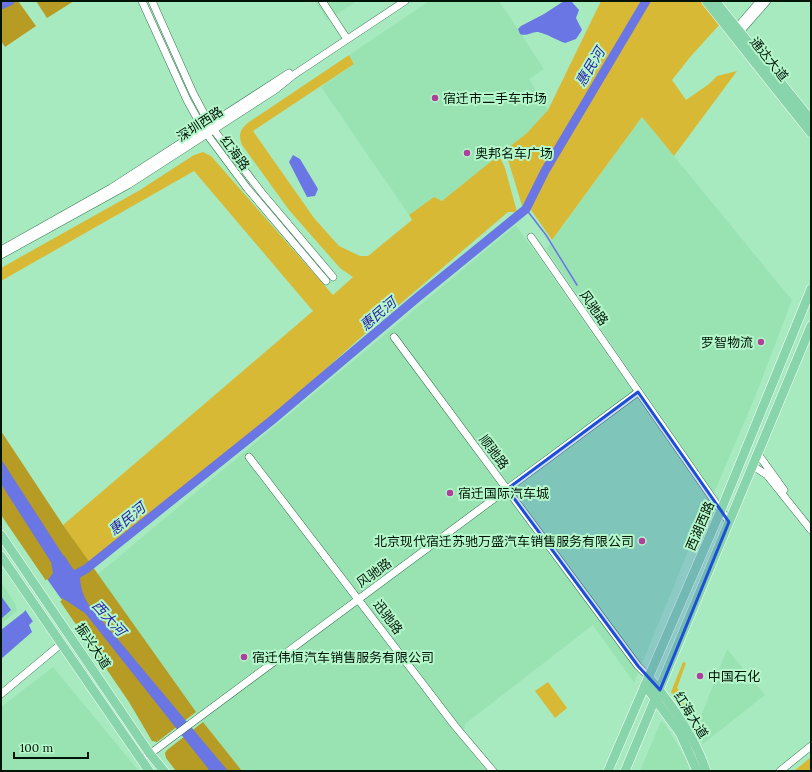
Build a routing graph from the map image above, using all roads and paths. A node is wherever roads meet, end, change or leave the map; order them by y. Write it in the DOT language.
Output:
graph roads {
  1 [pos="142,1"];
  2 [pos="152,1"];
  3 [pos="322,1"];
  4 [pos="398,1"];
  5 [pos="405,1"];
  6 [pos="706,1"];
  7 [pos="715,1"];
  8 [pos="760,1"];
  9 [pos="767,1"];
  10 [pos="736,33"];
  11 [pos="344,36"];
  12 [pos="811,120"];
  13 [pos="212,127"];
  14 [pos="205,132"];
  15 [pos="811,133"];
  16 [pos="531,237"];
  17 [pos="1,250"];
  18 [pos="1,255"];
  19 [pos="333,277"];
  20 [pos="326,280"];
  21 [pos="811,289"];
  22 [pos="811,326"];
  23 [pos="394,337"];
  24 [pos="638,392"];
  25 [pos="758,454"];
  26 [pos="249,457"];
  27 [pos="753,466"];
  28 [pos="507,489"];
  29 [pos="721,510"];
  30 [pos="729,522"];
  31 [pos="811,522"];
  32 [pos="811,530"];
  33 [pos="1,535"];
  34 [pos="1,556"];
  35 [pos="359,599"];
  36 [pos="61,644"];
  37 [pos="648,676"];
  38 [pos="645,685"];
  39 [pos="1,694"];
  40 [pos="658,695"];
  41 [pos="811,746"];
  42 [pos="811,750"];
  43 [pos="150,754"];
  44 [pos="140,761"];
  45 [pos="148,771"];
  46 [pos="164,771"];
  47 [pos="493,771"];
  48 [pos="608,771"];
  49 [pos="625,771"];
  50 [pos="697,771"];
  51 [pos="706,771"];
  52 [pos="780,771"];
  53 [pos="786,771"];
  1 -- 14 [label="street, 红海路"];
  2 -- 13 [label="street, 红海路"];
  3 -- 11 [label="street"];
  4 -- 11 [label="street, 深圳西路"];
  5 -- 13 [label="street, 深圳西路"];
  6 -- 10 [label="main road, 通达大道"];
  7 -- 10 [label="main road, 通达大道"];
  8 -- 10 [label="street"];
  9 -- 10 [label="street"];
  10 -- 12 [label="main road, 通达大道"];
  10 -- 15 [label="main road, 通达大道"];
  11 -- 13 [label="street, 深圳西路"];
  13 -- 14 [label="street, 深圳西路"];
  13 -- 19 [label="street, 红海路"];
  14 -- 17 [label="street, 深圳西路"];
  14 -- 18 [label="street, 深圳西路"];
  14 -- 20 [label="street, 红海路"];
  16 -- 24 [label="street, 风驰路"];
  21 -- 29 [label="main road, 西湖西路"];
  22 -- 25 [label="main road, 西湖西路"];
  23 -- 28 [label="street, 顺驰路"];
  24 -- 28 [label="street, 风驰路"];
  24 -- 29 [label="street, 风驰路"];
  25 -- 27 [label="main road, 西湖西路"];
  25 -- 31 [label="street"];
  26 -- 35 [label="street, 迅驰路"];
  27 -- 30 [label="main road, 西湖西路"];
  27 -- 32 [label="street"];
  28 -- 35 [label="street, 风驰路"];
  28 -- 37 [label="street, 顺驰路"];
  29 -- 30 [label="street, 风驰路"];
  29 -- 37 [label="main road, 西湖西路"];
  30 -- 40 [label="main road, 西湖西路"];
  33 -- 43 [label="main road, 振兴大道"];
  34 -- 36 [label="main road, 振兴大道"];
  35 -- 43 [label="street, 风驰路"];
  35 -- 47 [label="street, 迅驰路"];
  36 -- 39 [label="street"];
  36 -- 44 [label="main road, 振兴大道"];
  37 -- 38 [label="main road, 西湖西路"];
  37 -- 40 [label="main road, 红海大道"];
  38 -- 40 [label="main road, 红海大道"];
  38 -- 48 [label="main road, 西湖西路"];
  40 -- 49 [label="main road, 西湖西路"];
  40 -- 50 [label="main road, 红海大道"];
  40 -- 51 [label="main road, 红海大道"];
  41 -- 52 [label="street"];
  42 -- 53 [label="street"];
  43 -- 44 [label="street, 风驰路"];
  43 -- 46 [label="main road, 振兴大道"];
  44 -- 45 [label="main road, 振兴大道"];
}
